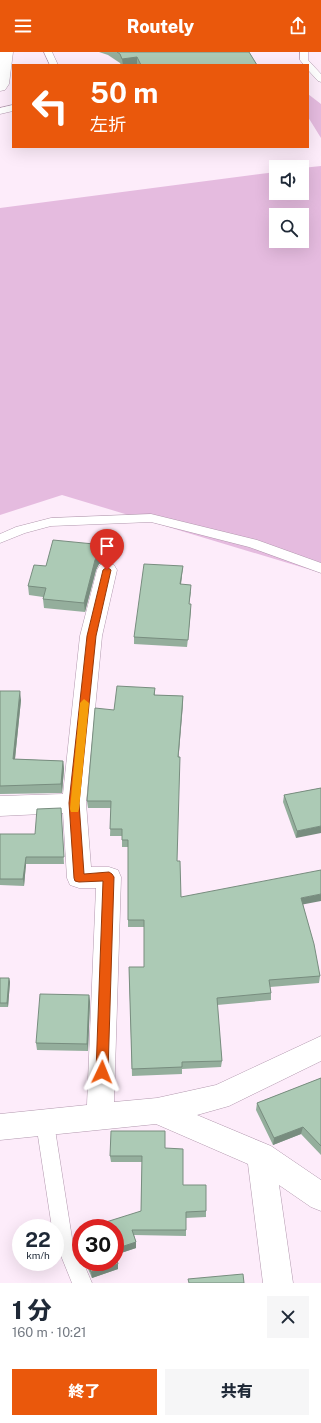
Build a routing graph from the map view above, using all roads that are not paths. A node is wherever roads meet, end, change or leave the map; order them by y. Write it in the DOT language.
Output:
graph roads {
  1 [pos="6,52"];
  2 [pos="48,52"];
  3 [pos="304,52"];
  4 [pos="54,64"];
  5 [pos="308,64"];
  6 [pos="309,66"];
  7 [pos="321,79"];
  8 [pos="0,87"];
  9 [pos="12,108"];
  10 [pos="0,111"];
  11 [pos="0,539"];
  12 [pos="321,568"];
  13 [pos="107,570"];
  14 [pos="74,803"];
  15 [pos="0,806"];
  16 [pos="321,1048"];
  17 [pos="156,1111"];
  18 [pos="100,1117"];
  19 [pos="45,1123"];
  20 [pos="0,1127"];
  21 [pos="260,1156"];
  22 [pos="321,1197"];
  23 [pos="82,1283"];
  24 [pos="278,1283"];
  1 -- 8 [label="street"];
  2 -- 4 [label="lane"];
  3 -- 5 [label="lane"];
  6 -- 7 [label="lane"];
  9 -- 10 [label="lane"];
  11 -- 12 [label="lane"];
  13 -- 14 [label="street"];
  14 -- 15 [label="street"];
  14 -- 18 [label="street"];
  16 -- 17 [label="street"];
  17 -- 18 [label="street"];
  17 -- 21 [label="street"];
  18 -- 19 [label="street"];
  19 -- 20 [label="street"];
  19 -- 23 [label="lane"];
  21 -- 22 [label="street"];
  21 -- 24 [label="street"];
}
